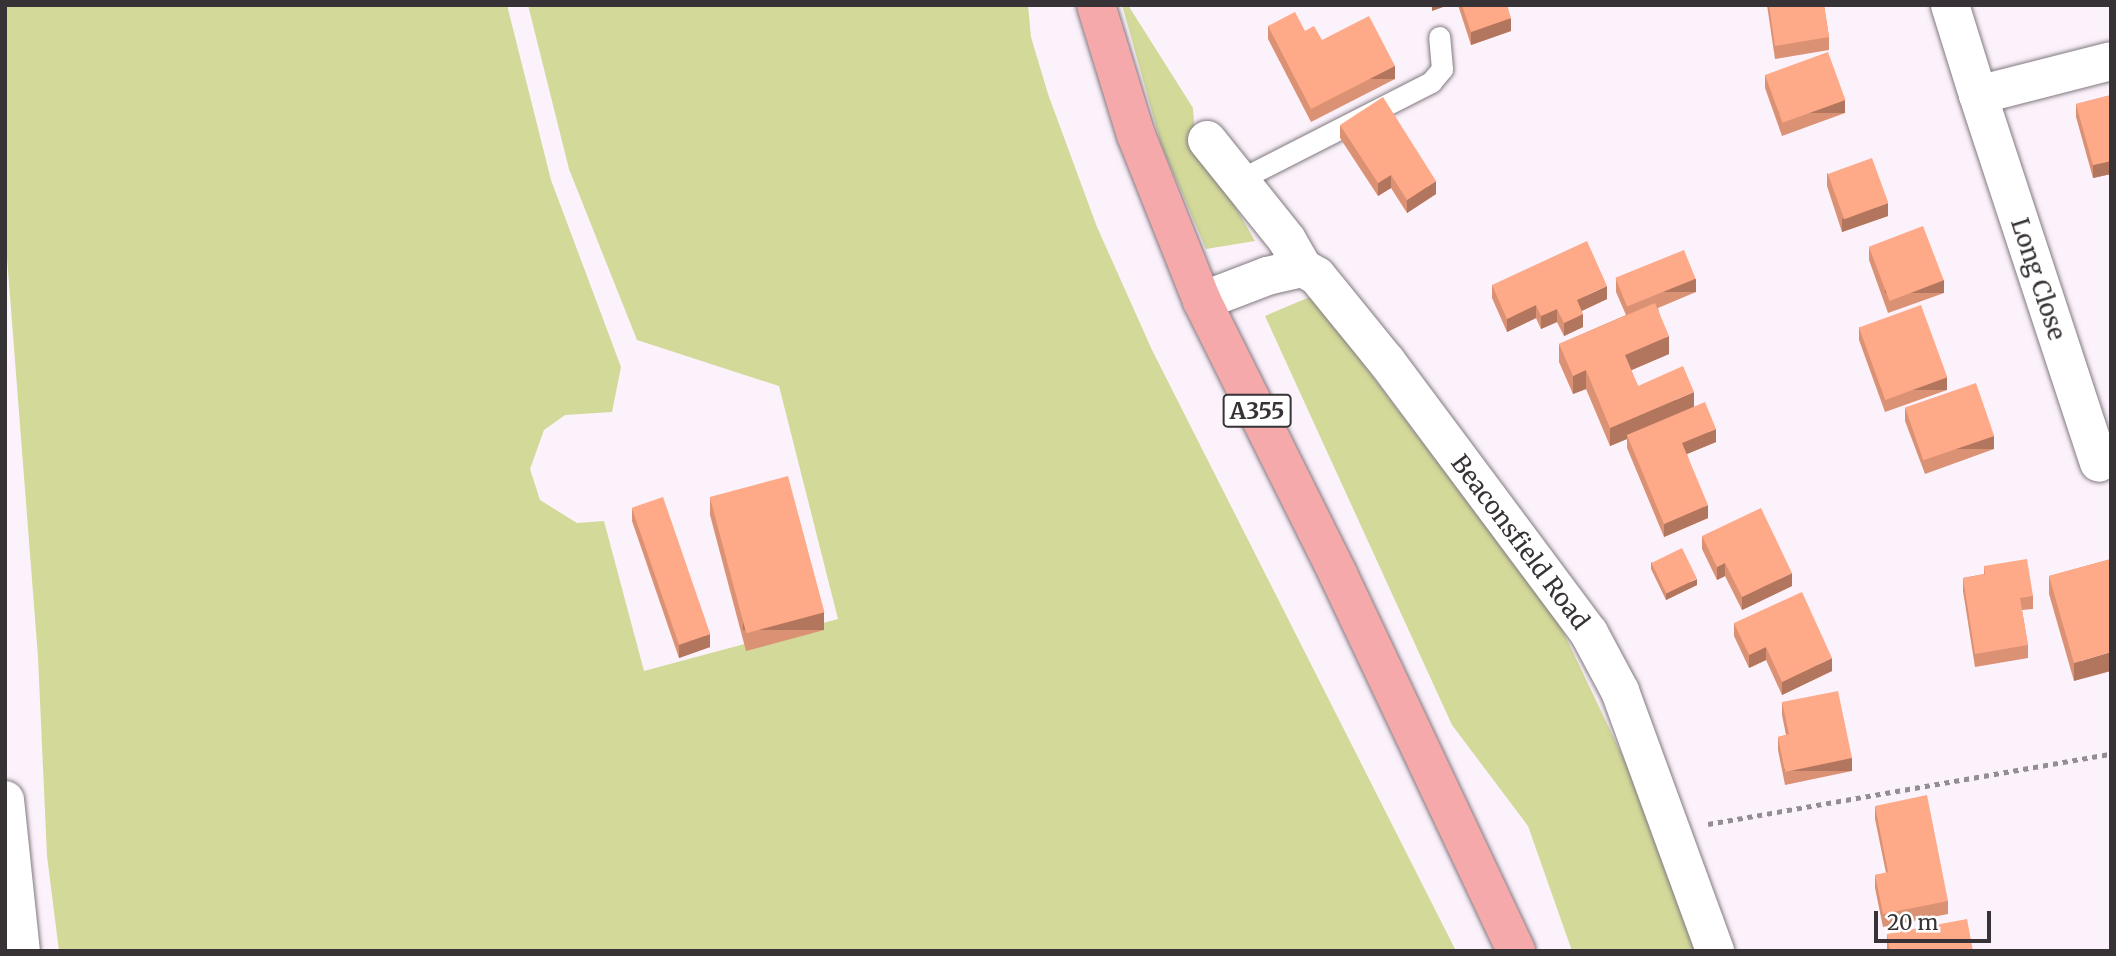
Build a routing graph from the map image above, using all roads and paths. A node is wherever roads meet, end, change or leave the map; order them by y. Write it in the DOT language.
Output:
graph roads {
  1 [pos="1096,5"];
  2 [pos="1950,5"];
  3 [pos="1439,37"];
  4 [pos="2111,61"];
  5 [pos="1978,94"];
  6 [pos="1206,140"];
  7 [pos="1240,180"];
  8 [pos="1303,268"];
  9 [pos="1202,300"];
  10 [pos="2099,463"];
  11 [pos="2111,754"];
  12 [pos="5,800"];
  13 [pos="1672,830"];
  14 [pos="21,951"];
  15 [pos="1516,951"];
  16 [pos="1715,951"];
  1 -- 9 [label="main road, A355"];
  2 -- 5 [label="street, Long Close"];
  3 -- 7 [label="lane"];
  4 -- 5 [label="street"];
  5 -- 10 [label="street, Long Close"];
  6 -- 7 [label="street, Beaconsfield Road"];
  7 -- 8 [label="street, Beaconsfield Road"];
  8 -- 9 [label="street"];
  8 -- 13 [label="street, Beaconsfield Road"];
  9 -- 15 [label="main road, A355"];
  11 -- 13 [label="path"];
  12 -- 14 [label="street"];
  13 -- 16 [label="street, Beaconsfield Road"];
}
